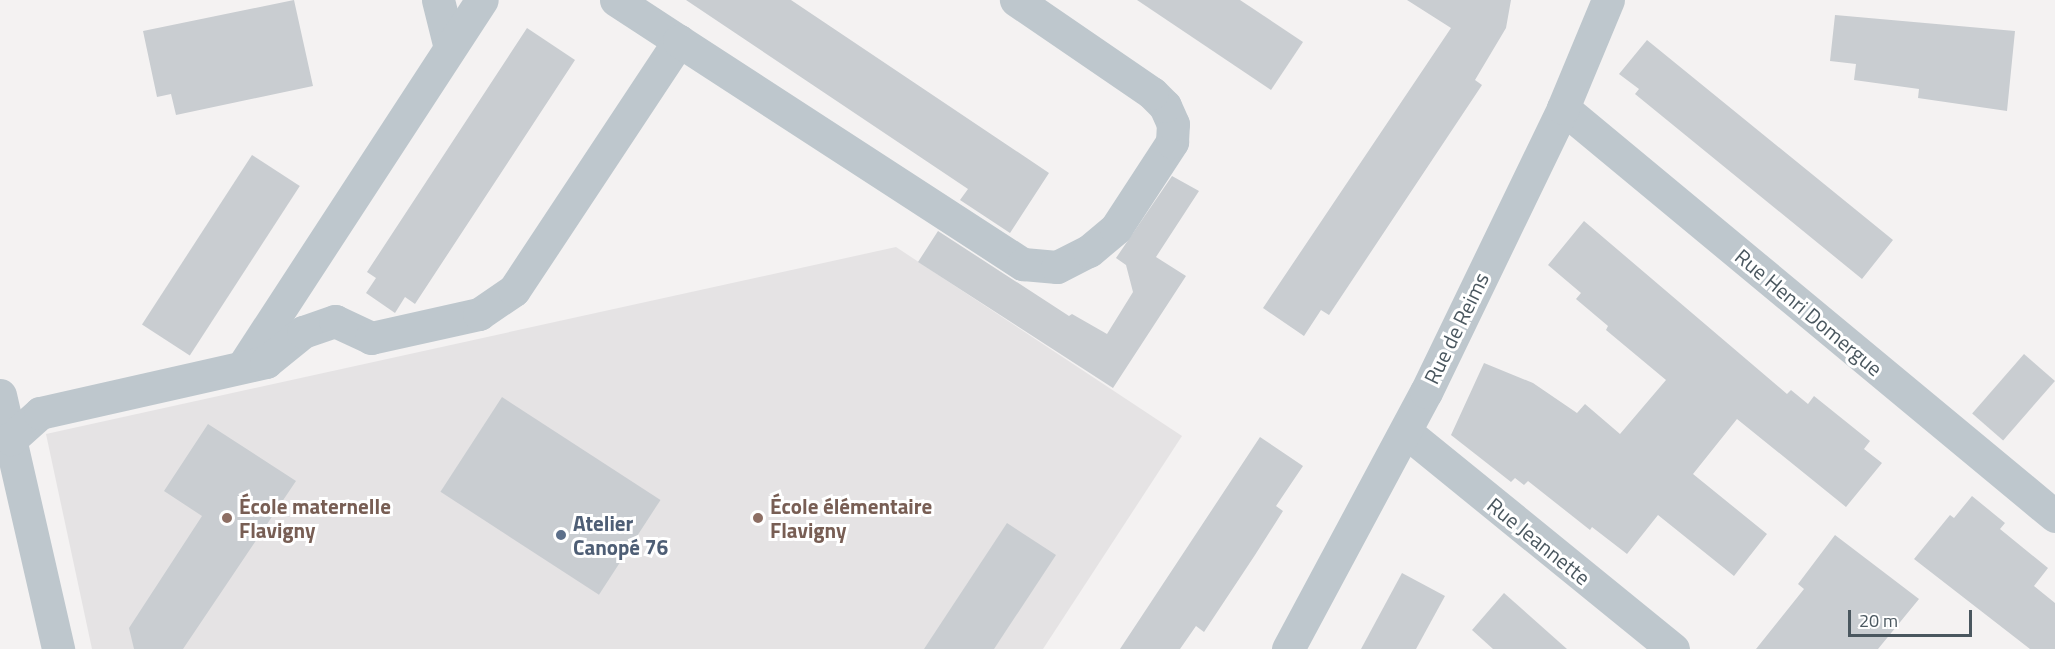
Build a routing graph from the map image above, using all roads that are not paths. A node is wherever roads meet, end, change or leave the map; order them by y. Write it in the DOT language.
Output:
graph roads {
  1 [pos="438,0"];
  2 [pos="482,0"];
  3 [pos="616,0"];
  4 [pos="1016,0"];
  5 [pos="1608,0"];
  6 [pos="678,41"];
  7 [pos="450,48"];
  8 [pos="1563,108"];
  9 [pos="243,366"];
  10 [pos="0,394"];
  11 [pos="1406,432"];
  12 [pos="5,440"];
  13 [pos="2055,516"];
  14 [pos="58,649"];
  15 [pos="1288,649"];
  16 [pos="1673,649"];
  1 -- 7 [label="street"];
  2 -- 7 [label="street"];
  3 -- 6 [label="street"];
  4 -- 6 [label="street"];
  5 -- 8 [label="street, Rue de Reims"];
  6 -- 9 [label="street"];
  7 -- 9 [label="street"];
  8 -- 11 [label="street, Rue de Reims"];
  8 -- 13 [label="street, Rue Henri Domergue"];
  9 -- 12 [label="street"];
  10 -- 12 [label="street"];
  11 -- 15 [label="street, Rue de Reims"];
  11 -- 16 [label="street, Rue Jeannette"];
  12 -- 14 [label="street"];
}
